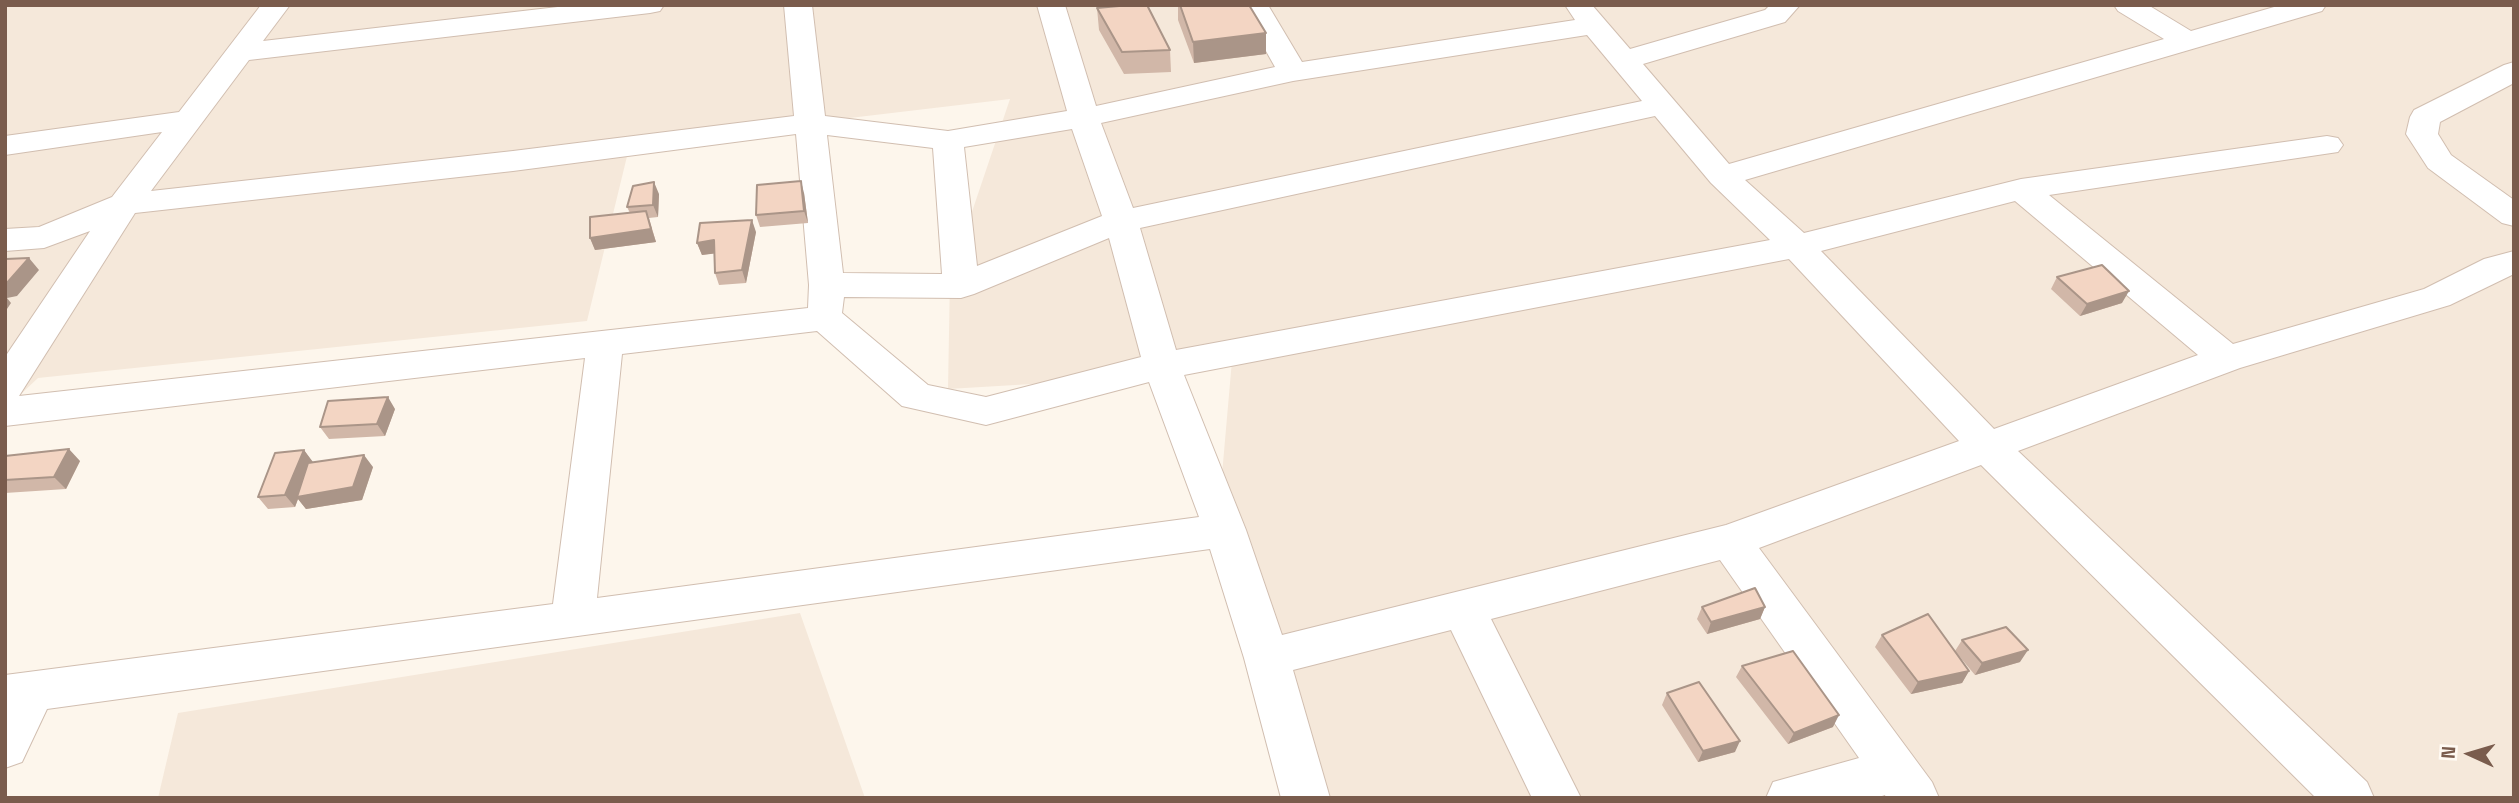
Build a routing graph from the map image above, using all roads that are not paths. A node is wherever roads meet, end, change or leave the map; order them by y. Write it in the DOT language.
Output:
graph roads {
  1 [pos="276,5"];
  2 [pos="650,5"];
  3 [pos="797,5"];
  4 [pos="1051,5"];
  5 [pos="1254,5"];
  6 [pos="1786,5"];
  7 [pos="2128,5"];
  8 [pos="2312,5"];
  9 [pos="1586,15"];
  10 [pos="2186,40"];
  11 [pos="242,52"];
  12 [pos="1625,60"];
  13 [pos="2514,71"];
  14 [pos="1293,72"];
  15 [pos="1661,106"];
  16 [pos="1084,118"];
  17 [pos="191,119"];
  18 [pos="809,123"];
  19 [pos="948,140"];
  20 [pos="2327,145"];
  21 [pos="5,146"];
  22 [pos="1722,176"];
  23 [pos="2021,189"];
  24 [pos="124,204"];
  25 [pos="2514,216"];
  26 [pos="1121,221"];
  27 [pos="5,240"];
  28 [pos="1797,246"];
  29 [pos="2514,262"];
  30 [pos="961,286"];
  31 [pos="826,301"];
  32 [pos="605,343"];
  33 [pos="2227,359"];
  34 [pos="1162,366"];
  35 [pos="5,387"];
  36 [pos="5,412"];
  37 [pos="1987,446"];
  38 [pos="1225,530"];
  39 [pos="1731,541"];
  40 [pos="1463,608"];
  41 [pos="573,620"];
  42 [pos="1267,658"];
  43 [pos="19,693"];
  44 [pos="5,747"];
  45 [pos="1905,785"];
  46 [pos="1307,798"];
  47 [pos="1557,798"];
  48 [pos="1790,798"];
  49 [pos="2350,798"];
  1 -- 11 [label="street"];
  2 -- 11 [label="street"];
  3 -- 18 [label="street"];
  4 -- 16 [label="street"];
  5 -- 14 [label="street"];
  6 -- 12 [label="street"];
  7 -- 10 [label="street"];
  8 -- 10 [label="street"];
  9 -- 12 [label="street"];
  9 -- 14 [label="street"];
  10 -- 22 [label="street"];
  11 -- 17 [label="street"];
  12 -- 15 [label="street"];
  13 -- 25 [label="street"];
  14 -- 16 [label="street"];
  15 -- 22 [label="street"];
  15 -- 26 [label="street"];
  16 -- 19 [label="street"];
  16 -- 26 [label="street"];
  17 -- 21 [label="street"];
  17 -- 24 [label="street"];
  18 -- 19 [label="street"];
  18 -- 24 [label="street"];
  18 -- 31 [label="street"];
  19 -- 30 [label="street"];
  20 -- 23 [label="street"];
  22 -- 28 [label="street"];
  23 -- 28 [label="street"];
  23 -- 33 [label="street"];
  24 -- 27 [label="street"];
  24 -- 35 [label="street"];
  26 -- 30 [label="street"];
  26 -- 34 [label="street"];
  28 -- 34 [label="street"];
  28 -- 37 [label="street"];
  29 -- 33 [label="street"];
  30 -- 31 [label="street"];
  31 -- 32 [label="street"];
  31 -- 34 [label="street"];
  32 -- 36 [label="street"];
  32 -- 41 [label="street"];
  33 -- 37 [label="street"];
  34 -- 38 [label="street"];
  37 -- 39 [label="street"];
  37 -- 49 [label="street"];
  38 -- 41 [label="street"];
  38 -- 42 [label="street"];
  39 -- 40 [label="street"];
  39 -- 45 [label="street"];
  40 -- 42 [label="street"];
  40 -- 47 [label="street"];
  41 -- 43 [label="street"];
  42 -- 46 [label="street"];
  43 -- 44 [label="street"];
  45 -- 48 [label="street"];
}
